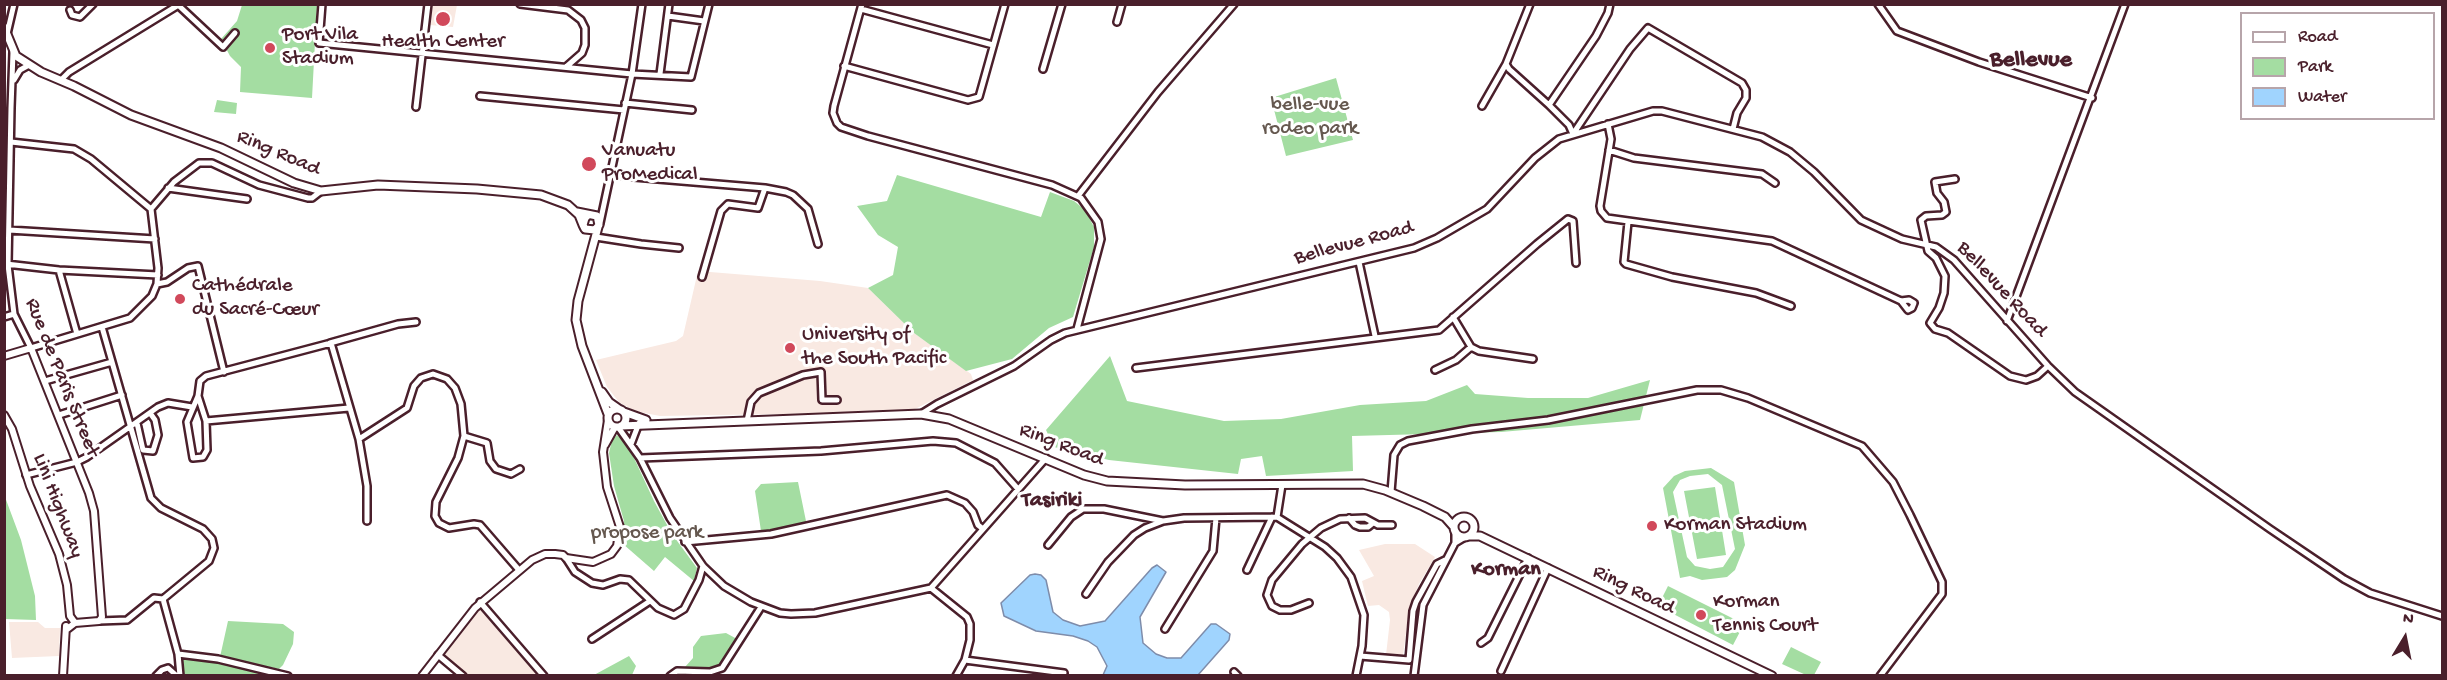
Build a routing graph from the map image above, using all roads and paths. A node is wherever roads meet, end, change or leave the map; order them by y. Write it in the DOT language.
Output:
graph roads {
  1 [pos="14,4"];
  2 [pos="93,4"];
  3 [pos="322,4"];
  4 [pos="428,4"];
  5 [pos="519,4"];
  6 [pos="642,4"];
  7 [pos="669,4"];
  8 [pos="709,4"];
  9 [pos="1005,4"];
  10 [pos="1062,4"];
  11 [pos="1122,4"];
  12 [pos="1234,4"];
  13 [pos="1530,4"];
  14 [pos="1610,4"];
  15 [pos="1878,4"];
  16 [pos="2126,4"];
  17 [pos="178,5"];
  18 [pos="558,6"];
  19 [pos="861,7"];
  20 [pos="70,10"];
  21 [pos="668,16"];
  22 [pos="704,21"];
  23 [pos="1118,22"];
  24 [pos="6,31"];
  25 [pos="235,33"];
  26 [pos="993,45"];
  27 [pos="13,50"];
  28 [pos="424,53"];
  29 [pos="1506,64"];
  30 [pos="29,65"];
  31 [pos="844,66"];
  32 [pos="566,67"];
  33 [pos="1043,69"];
  34 [pos="73,70"];
  35 [pos="632,74"];
  36 [pos="660,74"];
  37 [pos="61,80"];
  38 [pos="13,82"];
  39 [pos="70,84"];
  40 [pos="480,96"];
  41 [pos="2092,98"];
  42 [pos="625,103"];
  43 [pos="1549,105"];
  44 [pos="1482,106"];
  45 [pos="416,107"];
  46 [pos="624,110"];
  47 [pos="692,110"];
  48 [pos="1608,124"];
  49 [pos="1733,129"];
  50 [pos="1573,134"];
  51 [pos="11,142"];
  52 [pos="1609,150"];
  53 [pos="610,175"];
  54 [pos="1955,179"];
  55 [pos="1775,183"];
  56 [pos="168,188"];
  57 [pos="765,188"];
  58 [pos="321,191"];
  59 [pos="1078,196"];
  60 [pos="247,199"];
  61 [pos="603,202"];
  62 [pos="151,209"];
  63 [pos="574,211"];
  64 [pos="589,215"];
  65 [pos="1628,222"];
  66 [pos="599,225"];
  67 [pos="584,227"];
  68 [pos="9,230"];
  69 [pos="596,237"];
  70 [pos="155,239"];
  71 [pos="818,244"];
  72 [pos="1927,244"];
  73 [pos="679,248"];
  74 [pos="590,257"];
  75 [pos="1359,262"];
  76 [pos="1576,263"];
  77 [pos="6,265"];
  78 [pos="58,270"];
  79 [pos="158,275"];
  80 [pos="702,277"];
  81 [pos="158,285"];
  82 [pos="1901,301"];
  83 [pos="1791,306"];
  84 [pos="14,314"];
  85 [pos="4,317"];
  86 [pos="1453,318"];
  87 [pos="2007,321"];
  88 [pos="416,322"];
  89 [pos="102,327"];
  90 [pos="1077,329"];
  91 [pos="77,334"];
  92 [pos="1375,336"];
  93 [pos="329,343"];
  94 [pos="1471,347"];
  95 [pos="31,348"];
  96 [pos="4,356"];
  97 [pos="1533,359"];
  98 [pos="112,362"];
  99 [pos="2048,366"];
  100 [pos="1136,368"];
  101 [pos="1434,369"];
  102 [pos="224,372"];
  103 [pos="45,381"];
  104 [pos="597,385"];
  105 [pos="122,395"];
  106 [pos="198,396"];
  107 [pos="837,400"];
  108 [pos="192,407"];
  109 [pos="349,408"];
  110 [pos="621,411"];
  111 [pos="150,413"];
  112 [pos="921,414"];
  113 [pos="4,415"];
  114 [pos="59,415"];
  115 [pos="608,417"];
  116 [pos="206,421"];
  117 [pos="747,421"];
  118 [pos="137,423"];
  119 [pos="639,423"];
  120 [pos="663,423"];
  121 [pos="621,426"];
  122 [pos="130,428"];
  123 [pos="464,436"];
  124 [pos="359,439"];
  125 [pos="631,444"];
  126 [pos="603,452"];
  127 [pos="640,458"];
  128 [pos="1046,458"];
  129 [pos="77,462"];
  130 [pos="520,469"];
  131 [pos="26,475"];
  132 [pos="1282,484"];
  133 [pos="1018,489"];
  134 [pos="1391,492"];
  135 [pos="1275,517"];
  136 [pos="1445,517"];
  137 [pos="1216,518"];
  138 [pos="1459,519"];
  139 [pos="367,521"];
  140 [pos="1163,521"];
  141 [pos="1392,525"];
  142 [pos="1474,526"];
  143 [pos="983,529"];
  144 [pos="1454,530"];
  145 [pos="1480,536"];
  146 [pos="1467,537"];
  147 [pos="1311,539"];
  148 [pos="685,542"];
  149 [pos="1455,543"];
  150 [pos="1048,545"];
  151 [pos="566,558"];
  152 [pos="1528,558"];
  153 [pos="703,566"];
  154 [pos="1548,568"];
  155 [pos="519,570"];
  156 [pos="1247,570"];
  157 [pos="931,588"];
  158 [pos="1086,594"];
  159 [pos="1423,596"];
  160 [pos="163,599"];
  161 [pos="650,601"];
  162 [pos="480,602"];
  163 [pos="1309,603"];
  164 [pos="761,607"];
  165 [pos="69,610"];
  166 [pos="1413,611"];
  167 [pos="1420,613"];
  168 [pos="2442,616"];
  169 [pos="105,618"];
  170 [pos="75,623"];
  171 [pos="1412,624"];
  172 [pos="1419,625"];
  173 [pos="1165,629"];
  174 [pos="66,630"];
  175 [pos="1418,636"];
  176 [pos="1411,638"];
  177 [pos="592,639"];
  178 [pos="1482,643"];
  179 [pos="178,654"];
  180 [pos="438,655"];
  181 [pos="1360,656"];
  182 [pos="1412,656"];
  183 [pos="965,660"];
  184 [pos="1501,670"];
  185 [pos="1064,673"];
  186 [pos="63,675"];
  187 [pos="156,675"];
  188 [pos="179,675"];
  189 [pos="288,675"];
  190 [pos="422,675"];
  191 [pos="463,675"];
  192 [pos="544,675"];
  193 [pos="670,675"];
  194 [pos="956,675"];
  195 [pos="1356,675"];
  196 [pos="1414,675"];
  197 [pos="1769,675"];
  198 [pos="1880,675"];
  1 -- 24 [label="street"];
  2 -- 20 [label="street"];
  3 -- 28 [label="street"];
  4 -- 28 [label="street"];
  5 -- 18 [label="street"];
  6 -- 35 [label="street"];
  7 -- 21 [label="street"];
  8 -- 22 [label="street"];
  9 -- 26 [label="street"];
  10 -- 33 [label="street"];
  11 -- 23 [label="street"];
  12 -- 59 [label="street"];
  13 -- 29 [label="street"];
  14 -- 43 [label="street"];
  15 -- 41 [label="street"];
  16 -- 41 [label="street"];
  17 -- 25 [label="street"];
  17 -- 34 [label="street"];
  18 -- 32 [label="street"];
  19 -- 26 [label="street"];
  19 -- 31 [label="street"];
  21 -- 22 [label="street"];
  21 -- 36 [label="street"];
  22 -- 36 [label="street"];
  24 -- 27 [label="main road, Ring Road"];
  26 -- 31 [label="street"];
  27 -- 30 [label="main road, Ring Road"];
  27 -- 38 [label="street, Rue de Paris Street"];
  28 -- 32 [label="street"];
  28 -- 45 [label="street"];
  29 -- 43 [label="street"];
  29 -- 44 [label="street"];
  30 -- 37 [label="main road, Ring Road"];
  30 -- 38 [label="street"];
  31 -- 59 [label="street"];
  32 -- 35 [label="street"];
  34 -- 37 [label="street"];
  34 -- 39 [label="street"];
  35 -- 36 [label="street"];
  35 -- 42 [label="street"];
  37 -- 39 [label="main road, Ring Road"];
  38 -- 51 [label="street, Rue de Paris Street"];
  39 -- 58 [label="main road, Ring Road"];
  40 -- 46 [label="street"];
  41 -- 87 [label="street"];
  42 -- 46 [label="street"];
  42 -- 47 [label="street"];
  43 -- 50 [label="street"];
  46 -- 53 [label="street"];
  48 -- 49 [label="street, Bellevue Road"];
  48 -- 50 [label="street, Bellevue Road"];
  48 -- 52 [label="street"];
  49 -- 50 [label="street"];
  49 -- 72 [label="street, Bellevue Road"];
  50 -- 75 [label="street, Bellevue Road"];
  51 -- 62 [label="street"];
  51 -- 68 [label="street, Rue de Paris Street"];
  52 -- 55 [label="street"];
  52 -- 65 [label="street"];
  53 -- 57 [label="street"];
  53 -- 61 [label="street"];
  54 -- 72 [label="street"];
  56 -- 58 [label="street"];
  56 -- 60 [label="street"];
  56 -- 62 [label="street"];
  57 -- 71 [label="street"];
  57 -- 80 [label="street"];
  58 -- 63 [label="main road, Ring Road"];
  59 -- 90 [label="street"];
  61 -- 64 [label="street"];
  61 -- 66 [label="street"];
  62 -- 70 [label="street"];
  63 -- 64 [label="main road, Ring Road"];
  63 -- 67 [label="main road, Ring Road"];
  64 -- 66 [label="main road"];
  64 -- 67 [label="main road"];
  65 -- 82 [label="street"];
  65 -- 83 [label="street"];
  66 -- 67 [label="main road"];
  66 -- 69 [label="main road, Ring Road"];
  67 -- 74 [label="main road, Ring Road"];
  68 -- 70 [label="street"];
  68 -- 77 [label="street, Rue de Paris Street"];
  69 -- 73 [label="street"];
  69 -- 74 [label="main road, Ring Road"];
  70 -- 79 [label="street"];
  72 -- 87 [label="street, Bellevue Road"];
  72 -- 99 [label="street"];
  74 -- 104 [label="main road, Ring Road"];
  75 -- 90 [label="street, Bellevue Road"];
  75 -- 92 [label="street"];
  76 -- 86 [label="street"];
  77 -- 78 [label="street"];
  77 -- 84 [label="street, Rue de Paris Street"];
  78 -- 79 [label="street"];
  78 -- 91 [label="street"];
  79 -- 81 [label="street"];
  81 -- 89 [label="street"];
  81 -- 102 [label="street"];
  84 -- 85 [label="street"];
  84 -- 95 [label="street, Rue de Paris Street"];
  86 -- 92 [label="street"];
  86 -- 94 [label="street"];
  87 -- 99 [label="street, Bellevue Road"];
  88 -- 93 [label="street"];
  89 -- 91 [label="street"];
  89 -- 98 [label="street"];
  90 -- 112 [label="street, Bellevue Road"];
  91 -- 95 [label="street"];
  92 -- 100 [label="street"];
  93 -- 102 [label="street"];
  93 -- 109 [label="street"];
  94 -- 97 [label="street"];
  94 -- 101 [label="street"];
  95 -- 96 [label="street"];
  95 -- 103 [label="street, Rue de Paris Street"];
  98 -- 103 [label="street"];
  98 -- 105 [label="street"];
  99 -- 168 [label="street, Bellevue Road"];
  102 -- 106 [label="street"];
  103 -- 114 [label="street, Rue de Paris Street"];
  104 -- 110 [label="main road, Ring Road"];
  104 -- 115 [label="main road, Ring Road"];
  105 -- 114 [label="street"];
  105 -- 122 [label="street"];
  106 -- 108 [label="street"];
  106 -- 116 [label="street"];
  107 -- 117 [label="street"];
  108 -- 111 [label="street"];
  108 -- 116 [label="street"];
  109 -- 116 [label="street"];
  109 -- 124 [label="street"];
  110 -- 115 [label="main road"];
  110 -- 120 [label="main road, Ring Road"];
  110 -- 121 [label="main road"];
  111 -- 118 [label="street"];
  111 -- 118 [label="street"];
  112 -- 117 [label="main road, Ring Road"];
  112 -- 128 [label="main road, Ring Road"];
  113 -- 131 [label="street, Lini Highway"];
  114 -- 129 [label="street, Rue de Paris Street"];
  115 -- 121 [label="main road"];
  115 -- 126 [label="street"];
  117 -- 120 [label="main road, Ring Road"];
  118 -- 122 [label="street"];
  119 -- 120 [label="main road, Ring Road"];
  119 -- 121 [label="main road, Ring Road"];
  119 -- 125 [label="street"];
  121 -- 125 [label="street"];
  121 -- 126 [label="street"];
  122 -- 129 [label="street"];
  122 -- 160 [label="street"];
  123 -- 124 [label="street"];
  123 -- 130 [label="street"];
  123 -- 155 [label="street"];
  124 -- 139 [label="street"];
  125 -- 127 [label="street"];
  126 -- 151 [label="street"];
  127 -- 133 [label="street"];
  127 -- 148 [label="street"];
  128 -- 132 [label="main road, Ring Road"];
  128 -- 133 [label="street"];
  129 -- 131 [label="street"];
  129 -- 169 [label="street, Rue de Paris Street"];
  131 -- 165 [label="street, Lini Highway"];
  132 -- 134 [label="main road, Ring Road"];
  132 -- 135 [label="street"];
  133 -- 143 [label="street"];
  134 -- 136 [label="main road, Ring Road"];
  134 -- 198 [label="street"];
  135 -- 137 [label="street"];
  135 -- 147 [label="street"];
  135 -- 156 [label="street"];
  136 -- 138 [label="main road, Ring Road"];
  136 -- 144 [label="main road, Ring Road"];
  137 -- 140 [label="street"];
  137 -- 173 [label="street"];
  138 -- 142 [label="main road"];
  138 -- 144 [label="main road"];
  140 -- 150 [label="street"];
  140 -- 158 [label="street"];
  141 -- 147 [label="street"];
  142 -- 145 [label="main road"];
  142 -- 146 [label="main road"];
  143 -- 148 [label="street"];
  143 -- 157 [label="street"];
  144 -- 146 [label="main road"];
  144 -- 149 [label="street"];
  145 -- 146 [label="main road, Ring Road"];
  145 -- 152 [label="main road, Ring Road"];
  146 -- 149 [label="street"];
  147 -- 163 [label="street"];
  147 -- 181 [label="street"];
  148 -- 153 [label="street"];
  149 -- 159 [label="street"];
  151 -- 155 [label="street"];
  151 -- 161 [label="street"];
  152 -- 154 [label="main road, Ring Road"];
  152 -- 178 [label="street"];
  153 -- 161 [label="street"];
  153 -- 164 [label="street"];
  154 -- 184 [label="street"];
  154 -- 197 [label="main road, Ring Road"];
  155 -- 162 [label="street"];
  157 -- 164 [label="street"];
  157 -- 183 [label="street"];
  159 -- 166 [label="street"];
  159 -- 167 [label="street"];
  160 -- 169 [label="street"];
  160 -- 179 [label="street"];
  161 -- 177 [label="street"];
  162 -- 180 [label="street"];
  162 -- 192 [label="street"];
  164 -- 193 [label="street"];
  165 -- 170 [label="street, Lini Highway"];
  165 -- 174 [label="street, Lini Highway"];
  166 -- 167 [label="street"];
  166 -- 171 [label="street"];
  167 -- 172 [label="street"];
  169 -- 170 [label="street"];
  170 -- 174 [label="street"];
  171 -- 172 [label="street"];
  171 -- 176 [label="street"];
  172 -- 175 [label="street"];
  174 -- 186 [label="street, Lini Highway"];
  175 -- 176 [label="street"];
  175 -- 182 [label="street"];
  176 -- 182 [label="street"];
  179 -- 188 [label="street"];
  179 -- 189 [label="street"];
  180 -- 190 [label="street"];
  180 -- 191 [label="street"];
  181 -- 182 [label="street"];
  181 -- 195 [label="street"];
  182 -- 196 [label="street"];
  183 -- 185 [label="street"];
  183 -- 194 [label="street"];
  187 -- 188 [label="street"];
}
